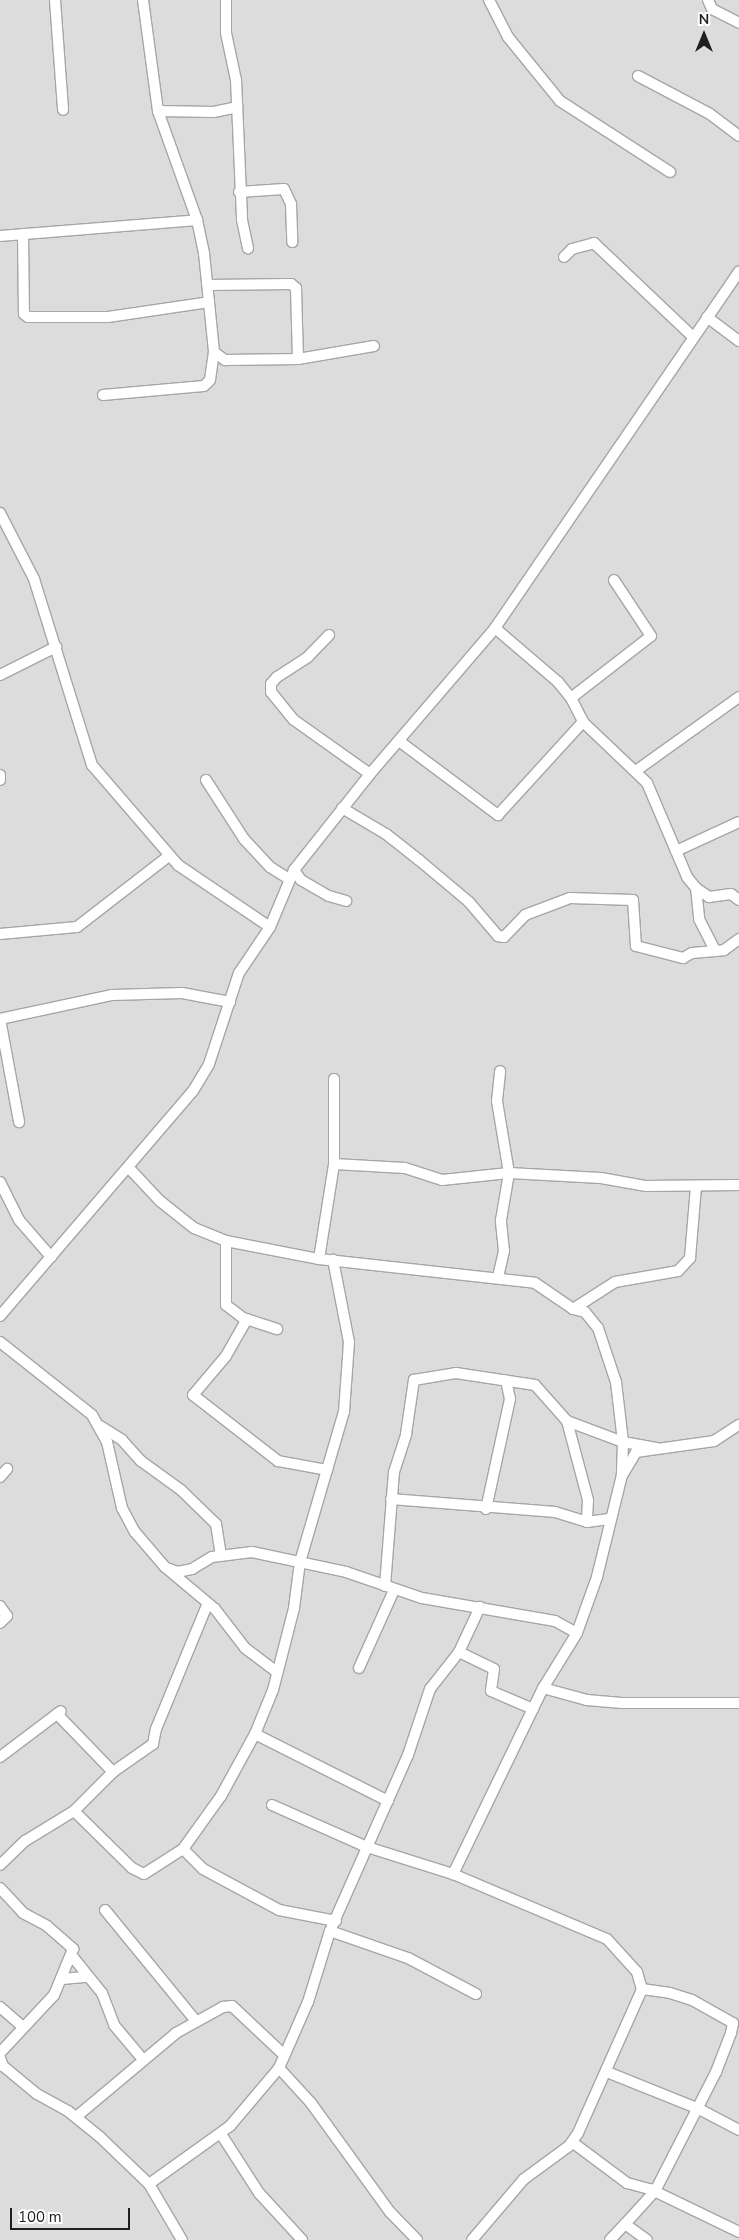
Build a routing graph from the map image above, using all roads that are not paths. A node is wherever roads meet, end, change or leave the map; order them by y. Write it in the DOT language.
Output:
graph roads {
  1 [pos="54,0"];
  2 [pos="143,0"];
  3 [pos="226,0"];
  4 [pos="489,0"];
  5 [pos="708,0"];
  6 [pos="739,23"];
  7 [pos="638,76"];
  8 [pos="238,107"];
  9 [pos="63,110"];
  10 [pos="158,111"];
  11 [pos="739,136"];
  12 [pos="670,172"];
  13 [pos="239,192"];
  14 [pos="198,220"];
  15 [pos="23,234"];
  16 [pos="0,236"];
  17 [pos="292,242"];
  18 [pos="248,248"];
  19 [pos="564,257"];
  20 [pos="739,272"];
  21 [pos="209,285"];
  22 [pos="209,302"];
  23 [pos="707,317"];
  24 [pos="692,336"];
  25 [pos="739,341"];
  26 [pos="374,346"];
  27 [pos="214,352"];
  28 [pos="298,359"];
  29 [pos="103,395"];
  30 [pos="0,513"];
  31 [pos="4,528"];
  32 [pos="614,580"];
  33 [pos="495,628"];
  34 [pos="329,635"];
  35 [pos="56,647"];
  36 [pos="0,676"];
  37 [pos="571,698"];
  38 [pos="739,698"];
  39 [pos="583,722"];
  40 [pos="398,741"];
  41 [pos="637,770"];
  42 [pos="370,774"];
  43 [pos="0,775"];
  44 [pos="0,780"];
  45 [pos="206,780"];
  46 [pos="342,808"];
  47 [pos="739,822"];
  48 [pos="676,851"];
  49 [pos="169,856"];
  50 [pos="291,874"];
  51 [pos="696,888"];
  52 [pos="346,900"];
  53 [pos="739,900"];
  54 [pos="270,928"];
  55 [pos="0,934"];
  56 [pos="739,939"];
  57 [pos="715,951"];
  58 [pos="230,1002"];
  59 [pos="0,1019"];
  60 [pos="500,1071"];
  61 [pos="334,1079"];
  62 [pos="19,1122"];
  63 [pos="334,1164"];
  64 [pos="129,1168"];
  65 [pos="509,1173"];
  66 [pos="0,1182"];
  67 [pos="739,1185"];
  68 [pos="696,1186"];
  69 [pos="226,1241"];
  70 [pos="51,1257"];
  71 [pos="319,1259"];
  72 [pos="333,1260"];
  73 [pos="498,1277"];
  74 [pos="573,1309"];
  75 [pos="0,1316"];
  76 [pos="247,1319"];
  77 [pos="277,1329"];
  78 [pos="0,1342"];
  79 [pos="506,1380"];
  80 [pos="566,1421"];
  81 [pos="739,1425"];
  82 [pos="100,1426"];
  83 [pos="623,1442"];
  84 [pos="656,1448"];
  85 [pos="7,1469"];
  86 [pos="327,1470"];
  87 [pos="622,1475"];
  88 [pos="0,1477"];
  89 [pos="391,1499"];
  90 [pos="486,1509"];
  91 [pos="609,1519"];
  92 [pos="587,1522"];
  93 [pos="221,1556"];
  94 [pos="300,1562"];
  95 [pos="165,1567"];
  96 [pos="390,1588"];
  97 [pos="207,1605"];
  98 [pos="0,1606"];
  99 [pos="480,1607"];
  100 [pos="0,1623"];
  101 [pos="577,1633"];
  102 [pos="459,1652"];
  103 [pos="359,1668"];
  104 [pos="276,1671"];
  105 [pos="543,1688"];
  106 [pos="739,1703"];
  107 [pos="533,1709"];
  108 [pos="255,1734"];
  109 [pos="0,1757"];
  110 [pos="113,1772"];
  111 [pos="388,1801"];
  112 [pos="272,1805"];
  113 [pos="74,1811"];
  114 [pos="367,1847"];
  115 [pos="183,1850"];
  116 [pos="0,1865"];
  117 [pos="453,1874"];
  118 [pos="0,1888"];
  119 [pos="105,1910"];
  120 [pos="336,1921"];
  121 [pos="330,1931"];
  122 [pos="72,1956"];
  123 [pos="87,1977"];
  124 [pos="62,1979"];
  125 [pos="642,1989"];
  126 [pos="476,1994"];
  127 [pos="0,2007"];
  128 [pos="196,2021"];
  129 [pos="22,2026"];
  130 [pos="0,2053"];
  131 [pos="282,2053"];
  132 [pos="140,2056"];
  133 [pos="0,2058"];
  134 [pos="279,2068"];
  135 [pos="607,2072"];
  136 [pos="696,2108"];
  137 [pos="76,2117"];
  138 [pos="739,2130"];
  139 [pos="221,2134"];
  140 [pos="572,2142"];
  141 [pos="149,2184"];
  142 [pos="655,2191"];
  143 [pos="625,2224"];
  144 [pos="739,2232"];
  145 [pos="477,2238"];
  146 [pos="182,2240"];
  147 [pos="302,2240"];
  148 [pos="417,2240"];
  149 [pos="610,2240"];
  150 [pos="647,2240"];
  1 -- 9 [label="street"];
  2 -- 10 [label="street"];
  3 -- 8 [label="street"];
  4 -- 12 [label="street"];
  5 -- 6 [label="street"];
  7 -- 11 [label="street"];
  8 -- 10 [label="street"];
  8 -- 13 [label="street"];
  10 -- 14 [label="street"];
  13 -- 17 [label="street"];
  13 -- 18 [label="street"];
  14 -- 15 [label="street"];
  14 -- 21 [label="street"];
  15 -- 16 [label="street"];
  15 -- 22 [label="street"];
  19 -- 24 [label="street"];
  20 -- 23 [label="street"];
  21 -- 22 [label="street"];
  21 -- 28 [label="street"];
  22 -- 27 [label="street"];
  23 -- 24 [label="street"];
  23 -- 25 [label="street"];
  24 -- 33 [label="street"];
  26 -- 28 [label="street"];
  27 -- 28 [label="street"];
  27 -- 29 [label="street"];
  30 -- 31 [label="street"];
  31 -- 35 [label="street"];
  32 -- 37 [label="street"];
  33 -- 37 [label="street"];
  33 -- 40 [label="street"];
  34 -- 42 [label="street"];
  35 -- 36 [label="street"];
  35 -- 49 [label="street"];
  37 -- 39 [label="street"];
  38 -- 41 [label="street"];
  39 -- 40 [label="street"];
  39 -- 41 [label="street"];
  40 -- 42 [label="street"];
  41 -- 48 [label="street"];
  42 -- 46 [label="street"];
  43 -- 44 [label="street"];
  45 -- 50 [label="street"];
  46 -- 50 [label="street"];
  46 -- 57 [label="street"];
  47 -- 48 [label="street"];
  48 -- 51 [label="street"];
  49 -- 54 [label="street"];
  49 -- 55 [label="street"];
  50 -- 52 [label="street"];
  50 -- 54 [label="street"];
  51 -- 53 [label="street"];
  51 -- 57 [label="street"];
  54 -- 58 [label="street"];
  56 -- 57 [label="street"];
  58 -- 59 [label="street"];
  58 -- 64 [label="street"];
  59 -- 62 [label="street"];
  60 -- 65 [label="street"];
  61 -- 63 [label="street"];
  63 -- 65 [label="street"];
  63 -- 71 [label="street"];
  64 -- 69 [label="street"];
  64 -- 70 [label="street"];
  65 -- 68 [label="street"];
  65 -- 73 [label="street"];
  66 -- 70 [label="street"];
  67 -- 68 [label="street"];
  68 -- 74 [label="street"];
  69 -- 71 [label="street"];
  69 -- 76 [label="street"];
  70 -- 75 [label="street"];
  71 -- 72 [label="street"];
  72 -- 73 [label="street"];
  72 -- 86 [label="street"];
  73 -- 74 [label="street"];
  74 -- 83 [label="street"];
  76 -- 77 [label="street"];
  76 -- 86 [label="street"];
  78 -- 82 [label="street"];
  79 -- 80 [label="street"];
  79 -- 89 [label="street"];
  79 -- 90 [label="street"];
  80 -- 83 [label="street"];
  80 -- 92 [label="street"];
  81 -- 84 [label="street"];
  82 -- 93 [label="street"];
  82 -- 95 [label="street"];
  83 -- 84 [label="street"];
  83 -- 87 [label="street"];
  84 -- 87 [label="street"];
  85 -- 88 [label="street"];
  86 -- 94 [label="street"];
  87 -- 91 [label="street"];
  89 -- 90 [label="street"];
  89 -- 96 [label="street"];
  90 -- 92 [label="street"];
  91 -- 92 [label="street"];
  91 -- 101 [label="street"];
  93 -- 94 [label="street"];
  93 -- 95 [label="street"];
  94 -- 96 [label="street"];
  94 -- 104 [label="street"];
  95 -- 97 [label="street"];
  96 -- 99 [label="street"];
  96 -- 103 [label="street"];
  97 -- 104 [label="street"];
  97 -- 110 [label="street"];
  98 -- 100 [label="street"];
  99 -- 101 [label="street"];
  99 -- 102 [label="street"];
  101 -- 105 [label="street"];
  102 -- 107 [label="street"];
  102 -- 111 [label="street"];
  104 -- 108 [label="street"];
  105 -- 106 [label="street"];
  105 -- 107 [label="street"];
  107 -- 117 [label="street"];
  108 -- 111 [label="street"];
  108 -- 115 [label="street"];
  109 -- 110 [label="street"];
  110 -- 113 [label="street"];
  111 -- 114 [label="street"];
  112 -- 114 [label="street"];
  113 -- 115 [label="street"];
  113 -- 116 [label="street"];
  114 -- 117 [label="street"];
  114 -- 120 [label="street"];
  115 -- 120 [label="street"];
  117 -- 125 [label="street"];
  118 -- 122 [label="street"];
  119 -- 128 [label="street"];
  120 -- 121 [label="street"];
  121 -- 126 [label="street"];
  121 -- 134 [label="street"];
  122 -- 123 [label="street"];
  122 -- 124 [label="street"];
  123 -- 124 [label="street"];
  123 -- 132 [label="street"];
  124 -- 129 [label="street"];
  125 -- 135 [label="street"];
  125 -- 136 [label="street"];
  127 -- 129 [label="street"];
  128 -- 131 [label="street"];
  128 -- 137 [label="street"];
  129 -- 130 [label="street"];
  133 -- 137 [label="street"];
  134 -- 139 [label="street"];
  134 -- 148 [label="street"];
  135 -- 136 [label="street"];
  135 -- 140 [label="street"];
  136 -- 138 [label="street"];
  136 -- 142 [label="street"];
  137 -- 141 [label="street"];
  139 -- 141 [label="street"];
  139 -- 147 [label="street"];
  140 -- 142 [label="street"];
  140 -- 145 [label="street"];
  141 -- 146 [label="street"];
  142 -- 143 [label="street"];
  142 -- 144 [label="street"];
  143 -- 149 [label="street"];
  143 -- 150 [label="street"];
}
